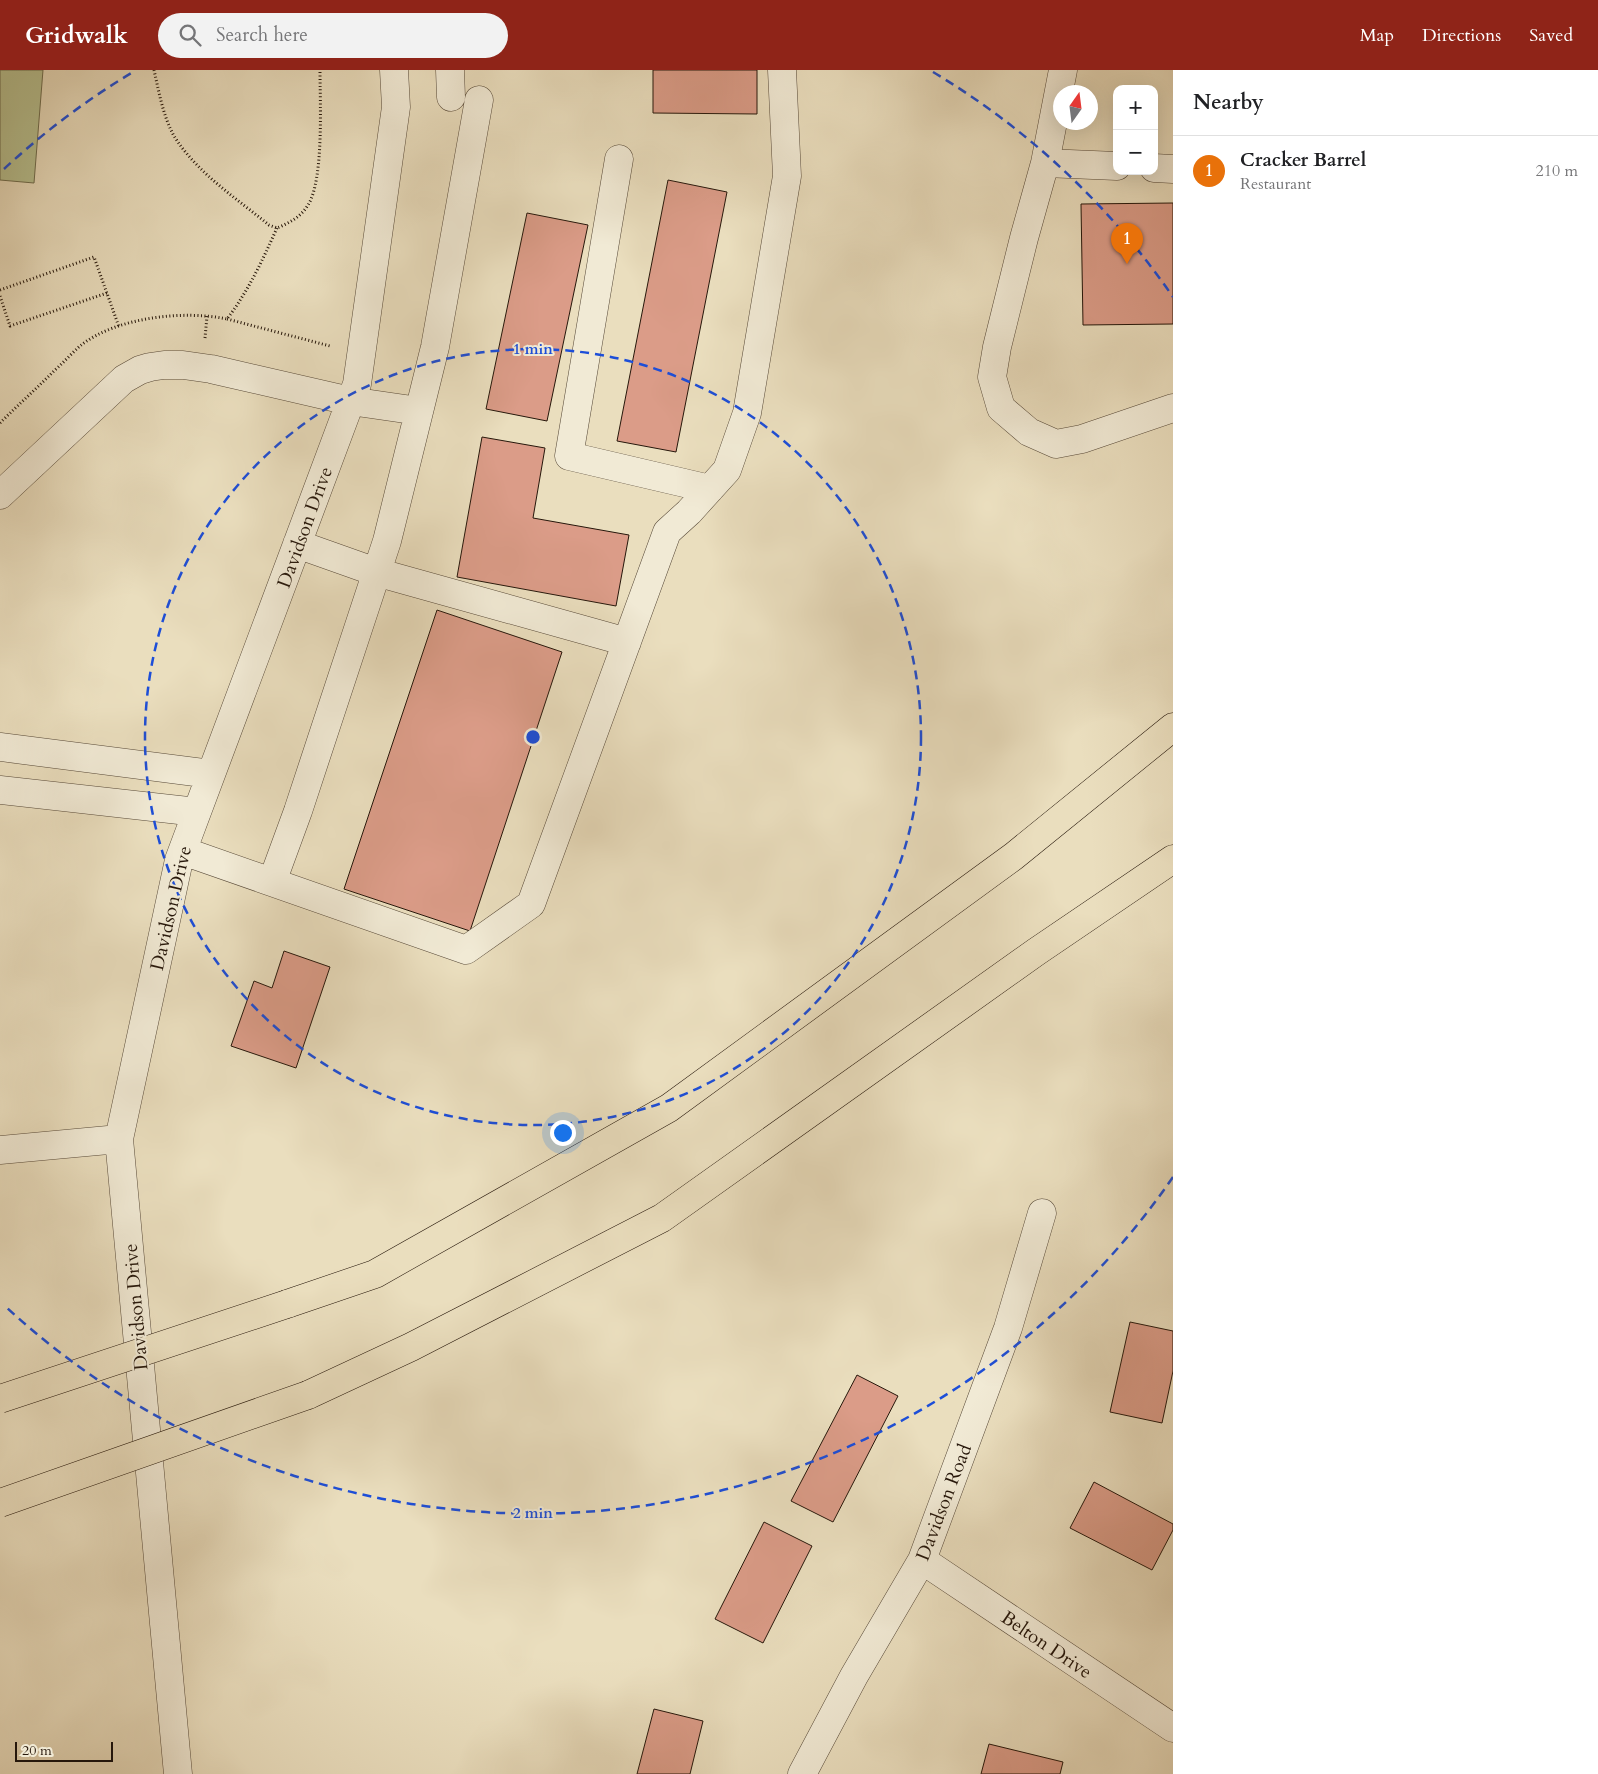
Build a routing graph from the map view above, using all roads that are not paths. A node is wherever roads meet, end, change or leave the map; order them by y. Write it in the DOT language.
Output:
graph roads {
  1 [pos="394,70"];
  2 [pos="450,70"];
  3 [pos="782,70"];
  4 [pos="1063,70"];
  5 [pos="452,97"];
  6 [pos="479,100"];
  7 [pos="619,159"];
  8 [pos="1045,163"];
  9 [pos="1113,166"];
  10 [pos="1158,168"];
  11 [pos="1173,169"];
  12 [pos="350,401"];
  13 [pos="1173,408"];
  14 [pos="419,411"];
  15 [pos="710,489"];
  16 [pos="0,495"];
  17 [pos="297,544"];
  18 [pos="376,572"];
  19 [pos="627,642"];
  20 [pos="1173,727"];
  21 [pos="0,747"];
  22 [pos="211,774"];
  23 [pos="0,790"];
  24 [pos="197,812"];
  25 [pos="1173,841"];
  26 [pos="183,851"];
  27 [pos="1173,858"];
  28 [pos="272,882"];
  29 [pos="1036,952"];
  30 [pos="119,1139"];
  31 [pos="0,1150"];
  32 [pos="1042,1213"];
  33 [pos="0,1399"];
  34 [pos="0,1503"];
  35 [pos="922,1560"];
  36 [pos="1173,1728"];
  37 [pos="178,1774"];
  38 [pos="802,1774"];
  1 -- 12 [label="street, Davidson Drive"];
  2 -- 5 [label="street"];
  3 -- 15 [label="street"];
  4 -- 8 [label="street"];
  6 -- 14 [label="street"];
  7 -- 15 [label="street"];
  8 -- 9 [label="street"];
  8 -- 13 [label="street"];
  10 -- 11 [label="street"];
  12 -- 14 [label="street"];
  12 -- 16 [label="street"];
  12 -- 17 [label="street, Davidson Drive"];
  14 -- 18 [label="street"];
  15 -- 19 [label="street"];
  17 -- 18 [label="street"];
  17 -- 22 [label="street, Davidson Drive"];
  18 -- 19 [label="street"];
  18 -- 28 [label="street"];
  19 -- 28 [label="street"];
  20 -- 33 [label="highway, bridge"];
  21 -- 22 [label="street"];
  22 -- 24 [label="street, Davidson Drive"];
  23 -- 24 [label="street"];
  24 -- 26 [label="street, Davidson Drive"];
  25 -- 29 [label="highway"];
  26 -- 28 [label="street"];
  26 -- 30 [label="street, Davidson Drive"];
  27 -- 29 [label="highway"];
  29 -- 34 [label="highway, bridge"];
  30 -- 31 [label="street"];
  30 -- 37 [label="street, Davidson Drive"];
  32 -- 35 [label="street, Davidson Road"];
  35 -- 36 [label="street, Belton Drive"];
  35 -- 38 [label="street, Davidson Road"];
}
